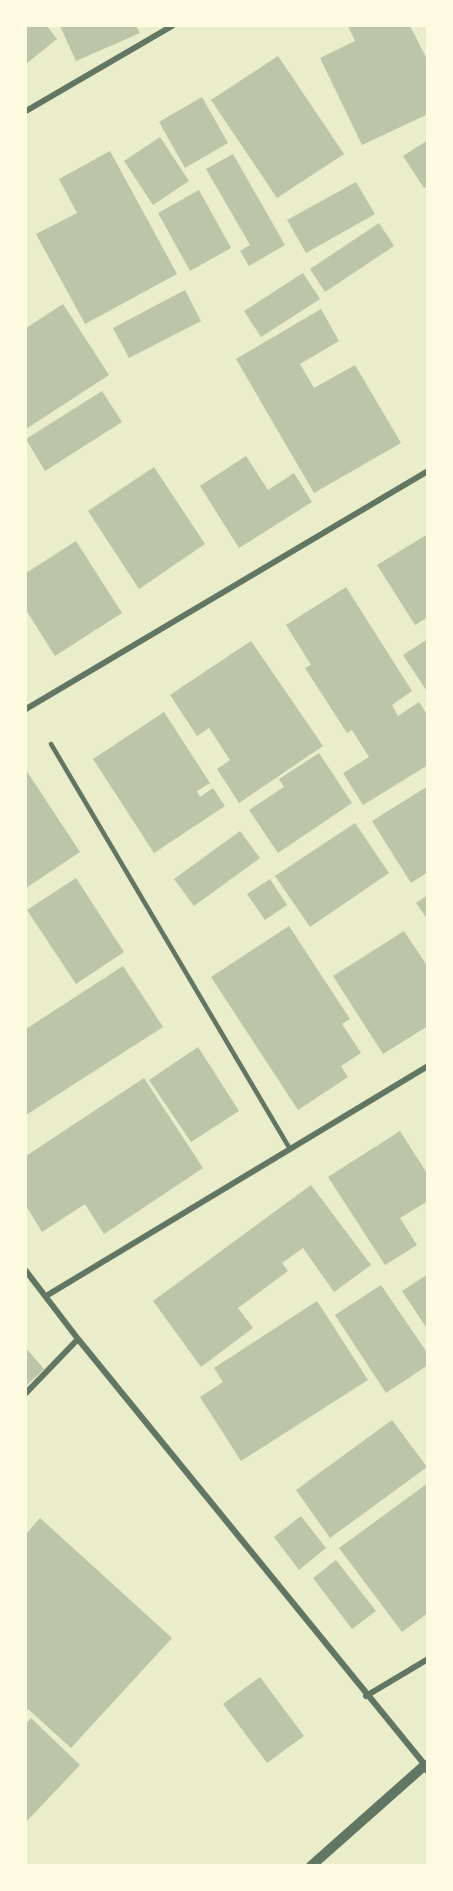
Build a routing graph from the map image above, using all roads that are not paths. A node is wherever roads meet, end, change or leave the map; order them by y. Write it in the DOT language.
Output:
graph roads {
  1 [pos="172,26"];
  2 [pos="26,111"];
  3 [pos="428,471"];
  4 [pos="26,709"];
  5 [pos="51,744"];
  6 [pos="428,1066"];
  7 [pos="290,1149"];
  8 [pos="26,1271"];
  9 [pos="46,1296"];
  10 [pos="78,1339"];
  11 [pos="26,1393"];
  12 [pos="428,1659"];
  13 [pos="366,1696"];
  14 [pos="426,1767"];
  15 [pos="311,1866"];
  1 -- 2 [label="street"];
  3 -- 4 [label="street"];
  5 -- 7 [label="lane"];
  6 -- 7 [label="street"];
  7 -- 9 [label="street"];
  8 -- 9 [label="street"];
  9 -- 10 [label="street"];
  10 -- 11 [label="street"];
  10 -- 13 [label="street"];
  12 -- 13 [label="street"];
  13 -- 14 [label="street"];
  14 -- 15 [label="street"];
}
